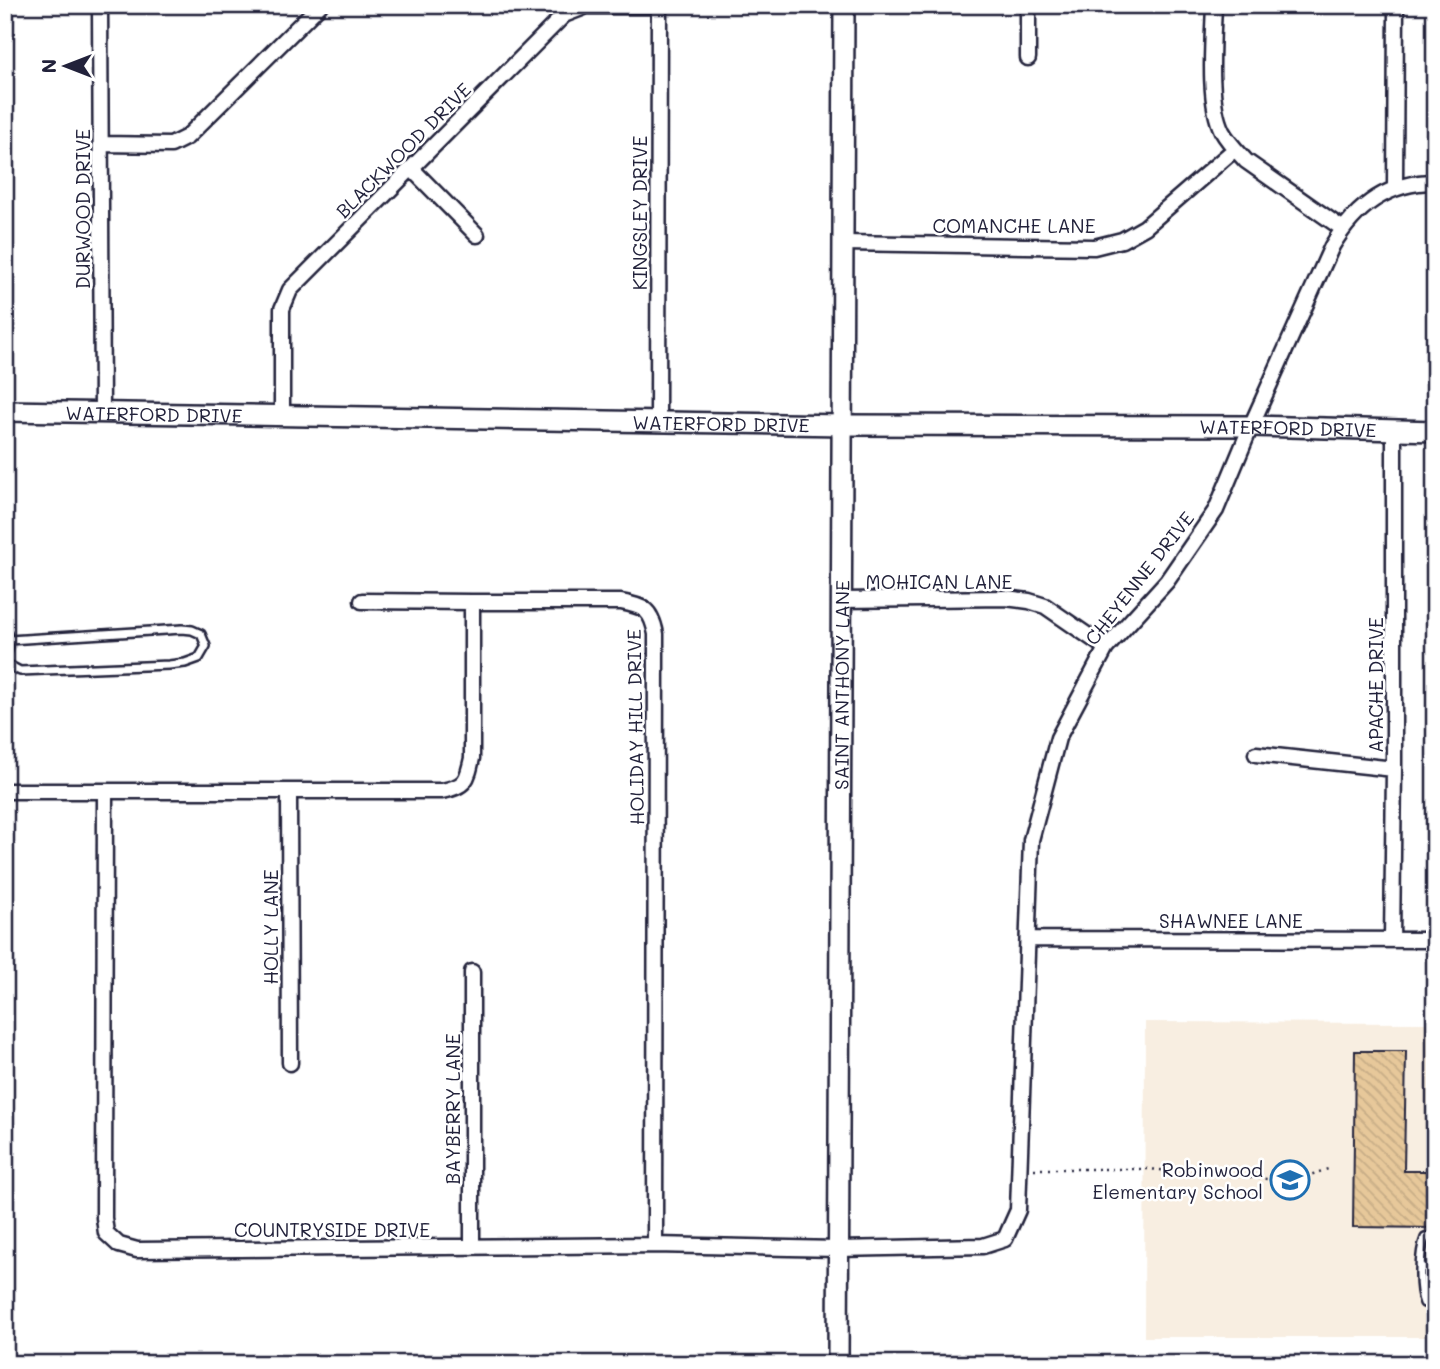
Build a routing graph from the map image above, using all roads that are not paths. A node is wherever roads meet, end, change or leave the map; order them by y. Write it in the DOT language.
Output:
graph roads {
  1 [pos="100,5"];
  2 [pos="320,5"];
  3 [pos="844,5"];
  4 [pos="1028,5"];
  5 [pos="1214,5"];
  6 [pos="1396,5"];
  7 [pos="659,6"];
  8 [pos="1028,58"];
  9 [pos="101,144"];
  10 [pos="1234,149"];
  11 [pos="412,169"];
  12 [pos="1435,182"];
  13 [pos="1395,188"];
  14 [pos="1343,229"];
  15 [pos="477,235"];
  16 [pos="843,243"];
  17 [pos="5,411"];
  18 [pos="102,413"];
  19 [pos="282,416"];
  20 [pos="658,422"];
  21 [pos="843,425"];
  22 [pos="1251,426"];
  23 [pos="1394,430"];
  24 [pos="1435,431"];
  25 [pos="842,600"];
  26 [pos="362,601"];
  27 [pos="471,602"];
  28 [pos="5,629"];
  29 [pos="9,640"];
  30 [pos="1105,648"];
  31 [pos="5,661"];
  32 [pos="1256,754"];
  33 [pos="1394,769"];
  34 [pos="5,790"];
  35 [pos="105,791"];
  36 [pos="289,792"];
  37 [pos="1028,939"];
  38 [pos="1392,940"];
  39 [pos="1435,940"];
  40 [pos="472,972"];
  41 [pos="290,1063"];
  42 [pos="1433,1235"];
  43 [pos="1005,1239"];
  44 [pos="655,1245"];
  45 [pos="472,1247"];
  46 [pos="838,1249"];
  47 [pos="1421,1267"];
  48 [pos="1435,1268"];
  49 [pos="1435,1303"];
  50 [pos="838,1364"];
  1 -- 9 [label="street, DURWOOD DRIVE"];
  2 -- 9 [label="street"];
  3 -- 16 [label="street, SAINT ANTHONY LANE"];
  4 -- 8 [label="street"];
  5 -- 10 [label="street"];
  6 -- 13 [label="street"];
  7 -- 11 [label="street, BLACKWOOD DRIVE"];
  7 -- 20 [label="street, KINGSLEY DRIVE"];
  9 -- 18 [label="street, DURWOOD DRIVE"];
  10 -- 14 [label="street"];
  10 -- 16 [label="street, COMANCHE LANE"];
  11 -- 15 [label="street"];
  11 -- 19 [label="street, BLACKWOOD DRIVE"];
  12 -- 13 [label="street, CHEYENNE DRIVE"];
  13 -- 14 [label="street, CHEYENNE DRIVE"];
  14 -- 22 [label="street, CHEYENNE DRIVE"];
  16 -- 21 [label="street, SAINT ANTHONY LANE"];
  17 -- 18 [label="street, WATERFORD DRIVE"];
  18 -- 19 [label="street, WATERFORD DRIVE"];
  19 -- 20 [label="street, WATERFORD DRIVE"];
  20 -- 21 [label="street, WATERFORD DRIVE"];
  21 -- 22 [label="street, WATERFORD DRIVE"];
  21 -- 25 [label="street, SAINT ANTHONY LANE"];
  22 -- 23 [label="street, WATERFORD DRIVE"];
  22 -- 30 [label="street, CHEYENNE DRIVE"];
  23 -- 24 [label="street, WATERFORD DRIVE"];
  23 -- 33 [label="street, APACHE DRIVE"];
  25 -- 30 [label="street, MOHICAN LANE"];
  25 -- 46 [label="street, SAINT ANTHONY LANE"];
  26 -- 27 [label="street, HOLIDAY HILL DRIVE"];
  27 -- 36 [label="street"];
  27 -- 44 [label="street, HOLIDAY HILL DRIVE"];
  28 -- 29 [label="lane"];
  29 -- 31 [label="lane"];
  29 -- 31 [label="lane"];
  30 -- 37 [label="street, CHEYENNE DRIVE"];
  32 -- 33 [label="street"];
  33 -- 38 [label="street, APACHE DRIVE"];
  34 -- 35 [label="street"];
  35 -- 36 [label="street"];
  35 -- 45 [label="street, COUNTRYSIDE DRIVE"];
  36 -- 41 [label="street, HOLLY LANE"];
  37 -- 38 [label="street, SHAWNEE LANE"];
  37 -- 43 [label="street, CHEYENNE DRIVE"];
  38 -- 39 [label="street, SHAWNEE LANE"];
  40 -- 45 [label="street, BAYBERRY LANE"];
  42 -- 47 [label="lane"];
  43 -- 46 [label="street, COUNTRYSIDE DRIVE"];
  44 -- 45 [label="street, COUNTRYSIDE DRIVE"];
  44 -- 46 [label="street, COUNTRYSIDE DRIVE"];
  46 -- 50 [label="street, SAINT ANTHONY LANE"];
  47 -- 48 [label="lane"];
  47 -- 49 [label="lane"];
}
